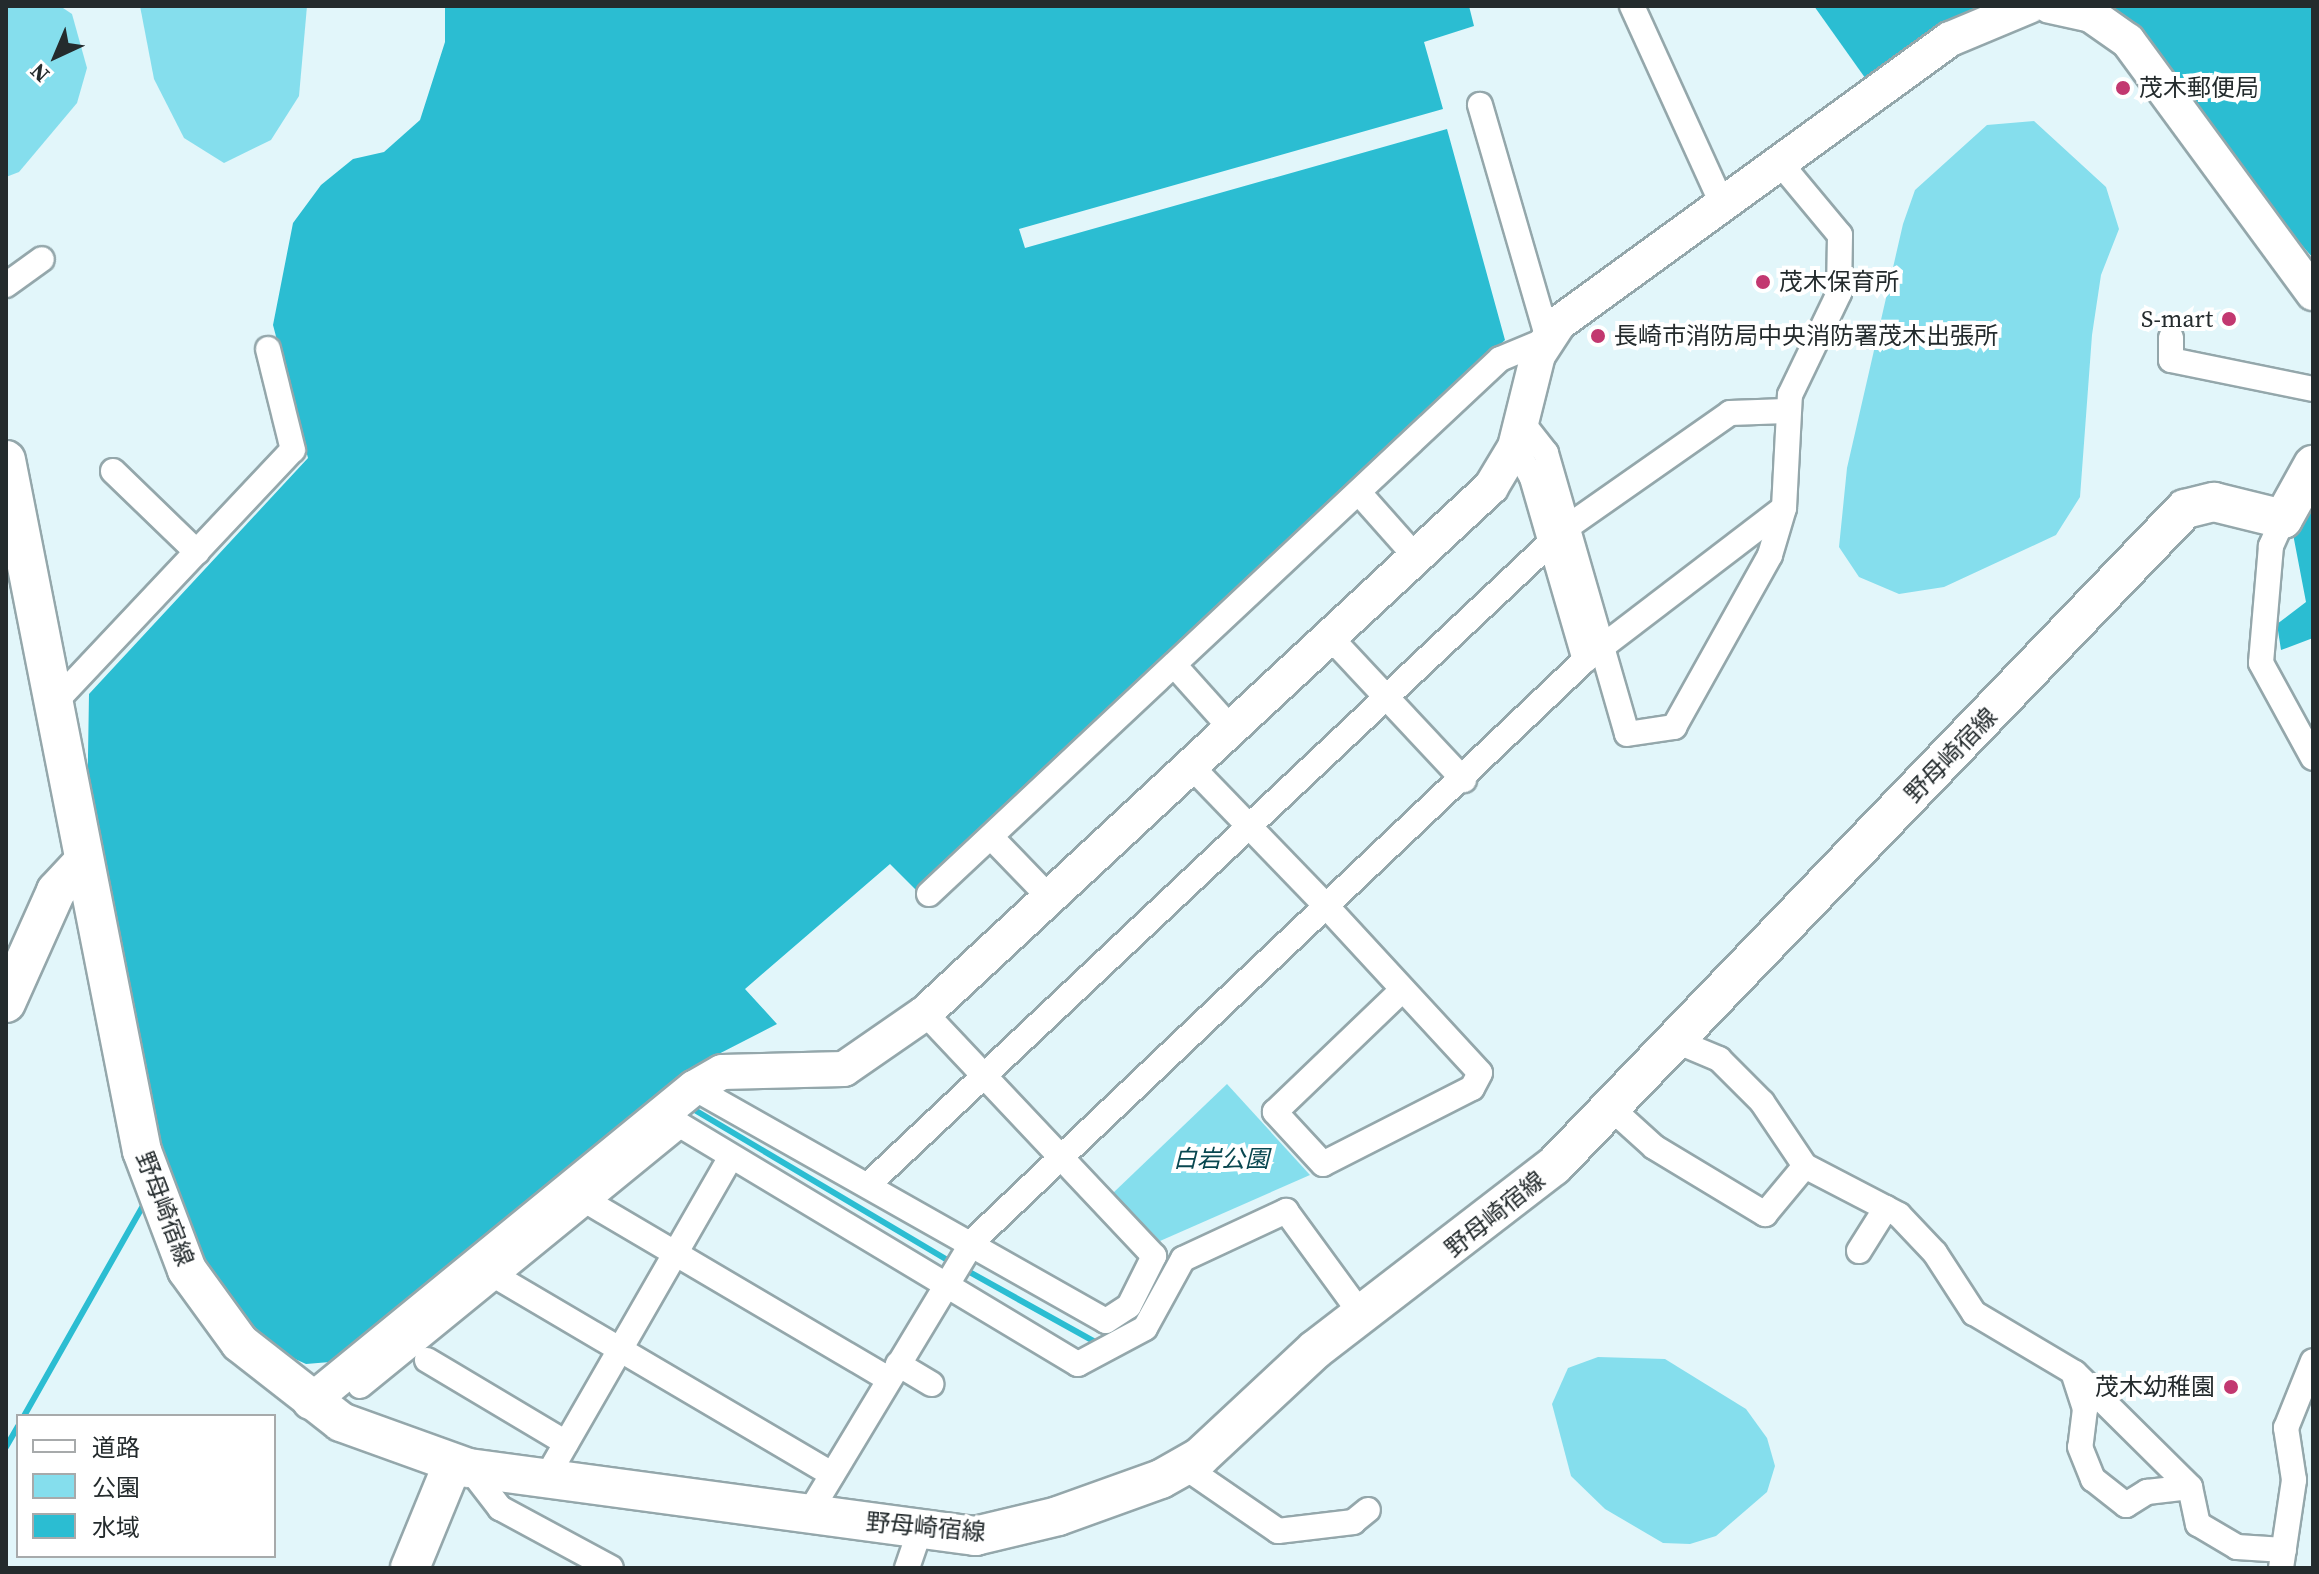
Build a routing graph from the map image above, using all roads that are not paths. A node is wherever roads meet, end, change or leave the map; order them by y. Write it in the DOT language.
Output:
graph roads {
  1 [pos="1632,6"];
  2 [pos="2029,6"];
  3 [pos="2050,6"];
  4 [pos="1480,105"];
  5 [pos="1780,163"];
  6 [pos="1721,201"];
  7 [pos="42,259"];
  8 [pos="6,285"];
  9 [pos="2313,293"];
  10 [pos="2171,338"];
  11 [pos="1548,339"];
  12 [pos="268,349"];
  13 [pos="2313,389"];
  14 [pos="1786,411"];
  15 [pos="1518,434"];
  16 [pos="6,460"];
  17 [pos="2313,465"];
  18 [pos="113,471"];
  19 [pos="1360,494"];
  20 [pos="1784,508"];
  21 [pos="2283,519"];
  22 [pos="1559,536"];
  23 [pos="197,552"];
  24 [pos="1416,557"];
  25 [pos="1330,637"];
  26 [pos="1592,653"];
  27 [pos="1175,666"];
  28 [pos="58,699"];
  29 [pos="1388,700"];
  30 [pos="1227,724"];
  31 [pos="2308,731"];
  32 [pos="2313,758"];
  33 [pos="1188,763"];
  34 [pos="1464,780"];
  35 [pos="1249,828"];
  36 [pos="991,837"];
  37 [pos="82,863"];
  38 [pos="929,894"];
  39 [pos="1047,895"];
  40 [pos="1328,908"];
  41 [pos="1402,990"];
  42 [pos="7,1000"];
  43 [pos="925,1013"];
  44 [pos="1676,1041"];
  45 [pos="982,1075"];
  46 [pos="694,1088"];
  47 [pos="1611,1108"];
  48 [pos="1058,1156"];
  49 [pos="731,1157"];
  50 [pos="1805,1166"];
  51 [pos="870,1183"];
  52 [pos="588,1202"];
  53 [pos="1886,1208"];
  54 [pos="971,1243"];
  55 [pos="1859,1251"];
  56 [pos="674,1254"];
  57 [pos="497,1277"];
  58 [pos="946,1277"];
  59 [pos="1364,1318"];
  60 [pos="619,1346"];
  61 [pos="427,1360"];
  62 [pos="2313,1361"];
  63 [pos="893,1372"];
  64 [pos="2075,1373"];
  65 [pos="931,1384"];
  66 [pos="360,1386"];
  67 [pos="310,1402"];
  68 [pos="566,1443"];
  69 [pos="461,1466"];
  70 [pos="1185,1467"];
  71 [pos="832,1474"];
  72 [pos="545,1480"];
  73 [pos="2190,1487"];
  74 [pos="1368,1510"];
  75 [pos="808,1515"];
  76 [pos="920,1530"];
  77 [pos="2283,1559"];
  78 [pos="410,1568"];
  79 [pos="611,1568"];
  80 [pos="907,1568"];
  1 -- 6 [label="street"];
  2 -- 5 [label="street"];
  3 -- 9 [label="street"];
  4 -- 11 [label="street"];
  5 -- 6 [label="street"];
  5 -- 14 [label="street"];
  6 -- 11 [label="street"];
  7 -- 8 [label="street"];
  10 -- 13 [label="street"];
  11 -- 15 [label="street"];
  11 -- 19 [label="street"];
  12 -- 23 [label="street"];
  14 -- 20 [label="street"];
  14 -- 22 [label="street"];
  15 -- 22 [label="street"];
  15 -- 24 [label="street"];
  16 -- 28 [label="main road, 野母崎宿線"];
  17 -- 21 [label="main road"];
  18 -- 23 [label="street"];
  19 -- 24 [label="street"];
  19 -- 27 [label="street"];
  20 -- 26 [label="street"];
  20 -- 26 [label="street"];
  21 -- 31 [label="street"];
  21 -- 44 [label="main road, 野母崎宿線"];
  22 -- 26 [label="street"];
  22 -- 29 [label="street"];
  23 -- 28 [label="street"];
  24 -- 25 [label="street"];
  25 -- 29 [label="street"];
  25 -- 30 [label="street"];
  26 -- 34 [label="street"];
  27 -- 30 [label="street"];
  27 -- 36 [label="street"];
  28 -- 37 [label="main road, 野母崎宿線"];
  29 -- 34 [label="street"];
  29 -- 35 [label="street"];
  30 -- 33 [label="street"];
  31 -- 32 [label="street"];
  33 -- 35 [label="street"];
  33 -- 39 [label="street"];
  34 -- 40 [label="street"];
  35 -- 40 [label="street"];
  35 -- 45 [label="street"];
  36 -- 38 [label="street"];
  36 -- 39 [label="street"];
  37 -- 42 [label="main road"];
  37 -- 67 [label="main road, 野母崎宿線"];
  39 -- 43 [label="street"];
  40 -- 41 [label="street"];
  40 -- 48 [label="street"];
  41 -- 41 [label="street"];
  43 -- 45 [label="street"];
  43 -- 46 [label="street"];
  44 -- 47 [label="main road, 野母崎宿線"];
  44 -- 50 [label="street"];
  45 -- 48 [label="street"];
  45 -- 51 [label="street"];
  46 -- 51 [label="street"];
  46 -- 67 [label="street"];
  47 -- 50 [label="street"];
  47 -- 59 [label="main road, 野母崎宿線"];
  48 -- 54 [label="street"];
  48 -- 54 [label="street"];
  49 -- 52 [label="street"];
  49 -- 56 [label="street"];
  49 -- 58 [label="street"];
  50 -- 53 [label="street"];
  51 -- 54 [label="street"];
  52 -- 56 [label="street"];
  52 -- 57 [label="street"];
  53 -- 55 [label="street"];
  53 -- 64 [label="street"];
  54 -- 58 [label="street"];
  56 -- 60 [label="street"];
  56 -- 63 [label="street"];
  57 -- 60 [label="street"];
  57 -- 66 [label="street"];
  58 -- 59 [label="street"];
  58 -- 63 [label="street"];
  59 -- 70 [label="main road, 野母崎宿線"];
  60 -- 68 [label="street"];
  60 -- 71 [label="street"];
  61 -- 68 [label="street"];
  62 -- 77 [label="street"];
  63 -- 65 [label="street"];
  63 -- 71 [label="street"];
  64 -- 73 [label="street"];
  64 -- 73 [label="street"];
  67 -- 69 [label="main road, 野母崎宿線"];
  68 -- 72 [label="street"];
  69 -- 72 [label="main road, 野母崎宿線"];
  69 -- 78 [label="main road"];
  69 -- 79 [label="street"];
  70 -- 74 [label="street"];
  70 -- 76 [label="main road, 野母崎宿線"];
  71 -- 75 [label="street"];
  72 -- 75 [label="main road, 野母崎宿線"];
  73 -- 77 [label="street"];
  75 -- 76 [label="main road, 野母崎宿線"];
  76 -- 80 [label="street"];
}
